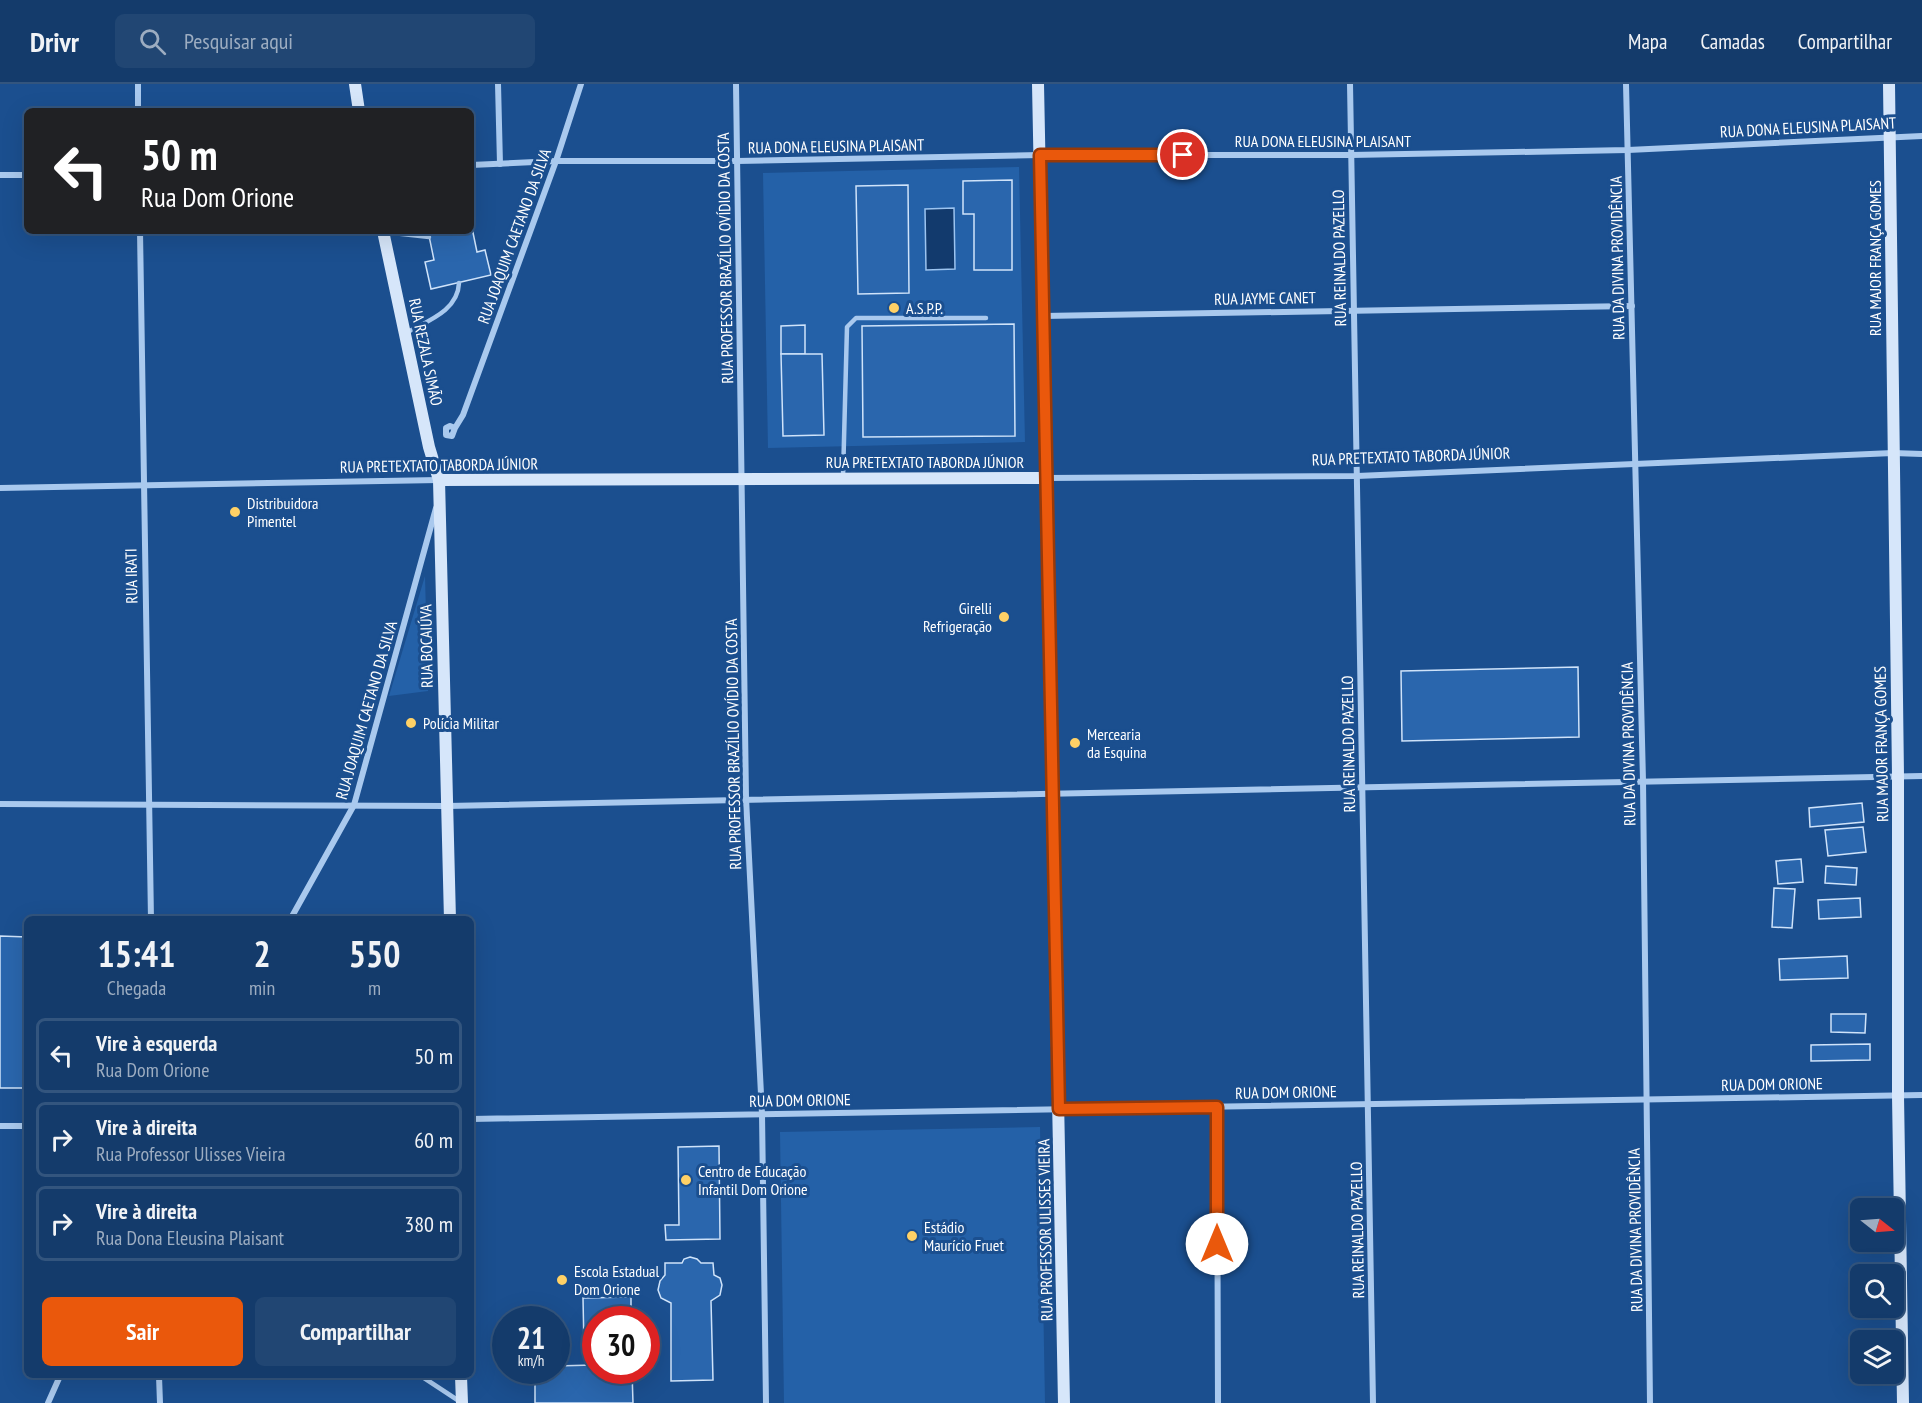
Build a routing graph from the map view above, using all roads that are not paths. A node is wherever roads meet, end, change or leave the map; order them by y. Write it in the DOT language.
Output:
graph roads {
  1 [pos="138,84"];
  2 [pos="355,84"];
  3 [pos="498,84"];
  4 [pos="581,84"];
  5 [pos="736,84"];
  6 [pos="1038,84"];
  7 [pos="1350,84"];
  8 [pos="1626,84"];
  9 [pos="1889,84"];
  10 [pos="138,108"];
  11 [pos="359,108"];
  12 [pos="1890,136"];
  13 [pos="1922,136"];
  14 [pos="1628,150"];
  15 [pos="1351,154"];
  16 [pos="1040,155"];
  17 [pos="556,161"];
  18 [pos="737,161"];
  19 [pos="501,164"];
  20 [pos="474,165"];
  21 [pos="0,175"];
  22 [pos="24,175"];
  23 [pos="140,234"];
  24 [pos="383,234"];
  25 [pos="401,234"];
  26 [pos="429,237"];
  27 [pos="459,283"];
  28 [pos="1632,306"];
  29 [pos="1354,310"];
  30 [pos="1042,316"];
  31 [pos="986,318"];
  32 [pos="406,333"];
  33 [pos="455,428"];
  34 [pos="1893,453"];
  35 [pos="1922,454"];
  36 [pos="1634,464"];
  37 [pos="1357,476"];
  38 [pos="1046,478"];
  39 [pos="843,479"];
  40 [pos="439,480"];
  41 [pos="742,480"];
  42 [pos="143,486"];
  43 [pos="0,488"];
  44 [pos="439,496"];
  45 [pos="1898,776"];
  46 [pos="1922,776"];
  47 [pos="1643,781"];
  48 [pos="1362,786"];
  49 [pos="1053,792"];
  50 [pos="746,798"];
  51 [pos="0,804"];
  52 [pos="149,806"];
  53 [pos="354,806"];
  54 [pos="447,806"];
  55 [pos="151,916"];
  56 [pos="292,916"];
  57 [pos="450,916"];
  58 [pos="1922,1095"];
  59 [pos="1898,1096"];
  60 [pos="1647,1100"];
  61 [pos="1368,1104"];
  62 [pos="1217,1107"];
  63 [pos="1059,1109"];
  64 [pos="762,1114"];
  65 [pos="474,1119"];
  66 [pos="0,1126"];
  67 [pos="24,1126"];
  68 [pos="59,1378"];
  69 [pos="159,1378"];
  70 [pos="424,1378"];
  71 [pos="461,1378"];
  72 [pos="48,1403"];
  73 [pos="160,1403"];
  74 [pos="462,1403"];
  75 [pos="766,1403"];
  76 [pos="1064,1403"];
  77 [pos="1218,1403"];
  78 [pos="1373,1403"];
  79 [pos="1650,1403"];
  80 [pos="1903,1403"];
  1 -- 10 [label="street"];
  2 -- 11 [label="main road"];
  3 -- 19 [label="street"];
  4 -- 17 [label="street, RUA JOAQUIM CAETANO DA SILVA"];
  5 -- 18 [label="street, RUA PROFESSOR BRAZÍLIO OVÍDIO DA COSTA"];
  6 -- 16 [label="main road, RUA PROFESSOR ULISSES VIEIRA"];
  7 -- 15 [label="street, RUA REINALDO PAZELLO"];
  8 -- 14 [label="street, RUA DA DIVINA PROVIDÊNCIA"];
  9 -- 12 [label="main road, RUA MAJOR FRANÇA GOMES"];
  12 -- 13 [label="street, RUA DONA ELEUSINA PLAISANT"];
  12 -- 14 [label="street, RUA DONA ELEUSINA PLAISANT"];
  12 -- 34 [label="main road, RUA MAJOR FRANÇA GOMES"];
  14 -- 15 [label="street, RUA DONA ELEUSINA PLAISANT"];
  14 -- 28 [label="street, RUA DA DIVINA PROVIDÊNCIA"];
  15 -- 16 [label="street, RUA DONA ELEUSINA PLAISANT"];
  15 -- 29 [label="street, RUA REINALDO PAZELLO"];
  16 -- 18 [label="street, RUA DONA ELEUSINA PLAISANT"];
  16 -- 30 [label="main road, RUA PROFESSOR ULISSES VIEIRA"];
  17 -- 18 [label="street, RUA DONA ELEUSINA PLAISANT"];
  17 -- 19 [label="street, RUA DONA ELEUSINA PLAISANT"];
  17 -- 33 [label="street, RUA JOAQUIM CAETANO DA SILVA"];
  18 -- 41 [label="street, RUA PROFESSOR BRAZÍLIO OVÍDIO DA COSTA"];
  19 -- 20 [label="street, RUA DONA ELEUSINA PLAISANT"];
  21 -- 22 [label="street"];
  23 -- 42 [label="street, RUA IRATI"];
  24 -- 32 [label="main road, RUA REZALA SIMÃO"];
  25 -- 26 [label="lane"];
  27 -- 32 [label="lane"];
  28 -- 29 [label="street, RUA JAYME CANET"];
  28 -- 36 [label="street, RUA DA DIVINA PROVIDÊNCIA"];
  29 -- 30 [label="street, RUA JAYME CANET"];
  29 -- 37 [label="street, RUA REINALDO PAZELLO"];
  30 -- 38 [label="main road, RUA PROFESSOR ULISSES VIEIRA"];
  31 -- 39 [label="lane"];
  32 -- 40 [label="main road, RUA REZALA SIMÃO"];
  34 -- 35 [label="street, RUA PRETEXTATO TABORDA JÚNIOR"];
  34 -- 36 [label="street, RUA PRETEXTATO TABORDA JÚNIOR"];
  34 -- 45 [label="main road, RUA MAJOR FRANÇA GOMES"];
  36 -- 37 [label="street, RUA PRETEXTATO TABORDA JÚNIOR"];
  36 -- 47 [label="street, RUA DA DIVINA PROVIDÊNCIA"];
  37 -- 38 [label="street, RUA PRETEXTATO TABORDA JÚNIOR"];
  37 -- 48 [label="street, RUA REINALDO PAZELLO"];
  38 -- 39 [label="main road, RUA PRETEXTATO TABORDA JÚNIOR"];
  38 -- 49 [label="main road, RUA PROFESSOR ULISSES VIEIRA"];
  39 -- 41 [label="main road, RUA PRETEXTATO TABORDA JÚNIOR"];
  40 -- 41 [label="main road, RUA PRETEXTATO TABORDA JÚNIOR"];
  40 -- 42 [label="street, RUA PRETEXTATO TABORDA JÚNIOR"];
  40 -- 44 [label="main road, RUA BOCAIÚVA"];
  41 -- 50 [label="street, RUA PROFESSOR BRAZÍLIO OVÍDIO DA COSTA"];
  42 -- 43 [label="street, RUA PRETEXTATO TABORDA JÚNIOR"];
  42 -- 52 [label="street, RUA IRATI"];
  44 -- 53 [label="street, RUA JOAQUIM CAETANO DA SILVA"];
  44 -- 54 [label="main road, RUA BOCAIÚVA"];
  45 -- 46 [label="street"];
  45 -- 47 [label="street"];
  45 -- 59 [label="main road, RUA MAJOR FRANÇA GOMES"];
  47 -- 48 [label="street"];
  47 -- 60 [label="street, RUA DA DIVINA PROVIDÊNCIA"];
  48 -- 49 [label="street"];
  48 -- 61 [label="street, RUA REINALDO PAZELLO"];
  49 -- 50 [label="street"];
  49 -- 63 [label="main road, RUA PROFESSOR ULISSES VIEIRA"];
  50 -- 54 [label="street"];
  50 -- 64 [label="street, RUA PROFESSOR BRAZÍLIO OVÍDIO DA COSTA"];
  51 -- 52 [label="street"];
  52 -- 53 [label="street"];
  52 -- 55 [label="street, RUA IRATI"];
  53 -- 54 [label="street"];
  53 -- 56 [label="street, RUA JOAQUIM CAETANO DA SILVA"];
  54 -- 57 [label="main road, RUA BOCAIÚVA"];
  58 -- 59 [label="street, RUA DOM ORIONE"];
  59 -- 60 [label="street, RUA DOM ORIONE"];
  59 -- 80 [label="main road, RUA MAJOR FRANÇA GOMES"];
  60 -- 61 [label="street, RUA DOM ORIONE"];
  60 -- 79 [label="street, RUA DA DIVINA PROVIDÊNCIA"];
  61 -- 62 [label="street, RUA DOM ORIONE"];
  61 -- 78 [label="street, RUA REINALDO PAZELLO"];
  62 -- 63 [label="street, RUA DOM ORIONE"];
  62 -- 77 [label="street"];
  63 -- 64 [label="street, RUA DOM ORIONE"];
  63 -- 76 [label="main road, RUA PROFESSOR ULISSES VIEIRA"];
  64 -- 65 [label="street, RUA DOM ORIONE"];
  64 -- 75 [label="street, RUA PROFESSOR BRAZÍLIO OVÍDIO DA COSTA"];
  66 -- 67 [label="street"];
  68 -- 72 [label="street"];
  69 -- 73 [label="street"];
  70 -- 74 [label="lane"];
  71 -- 74 [label="main road"];
}
